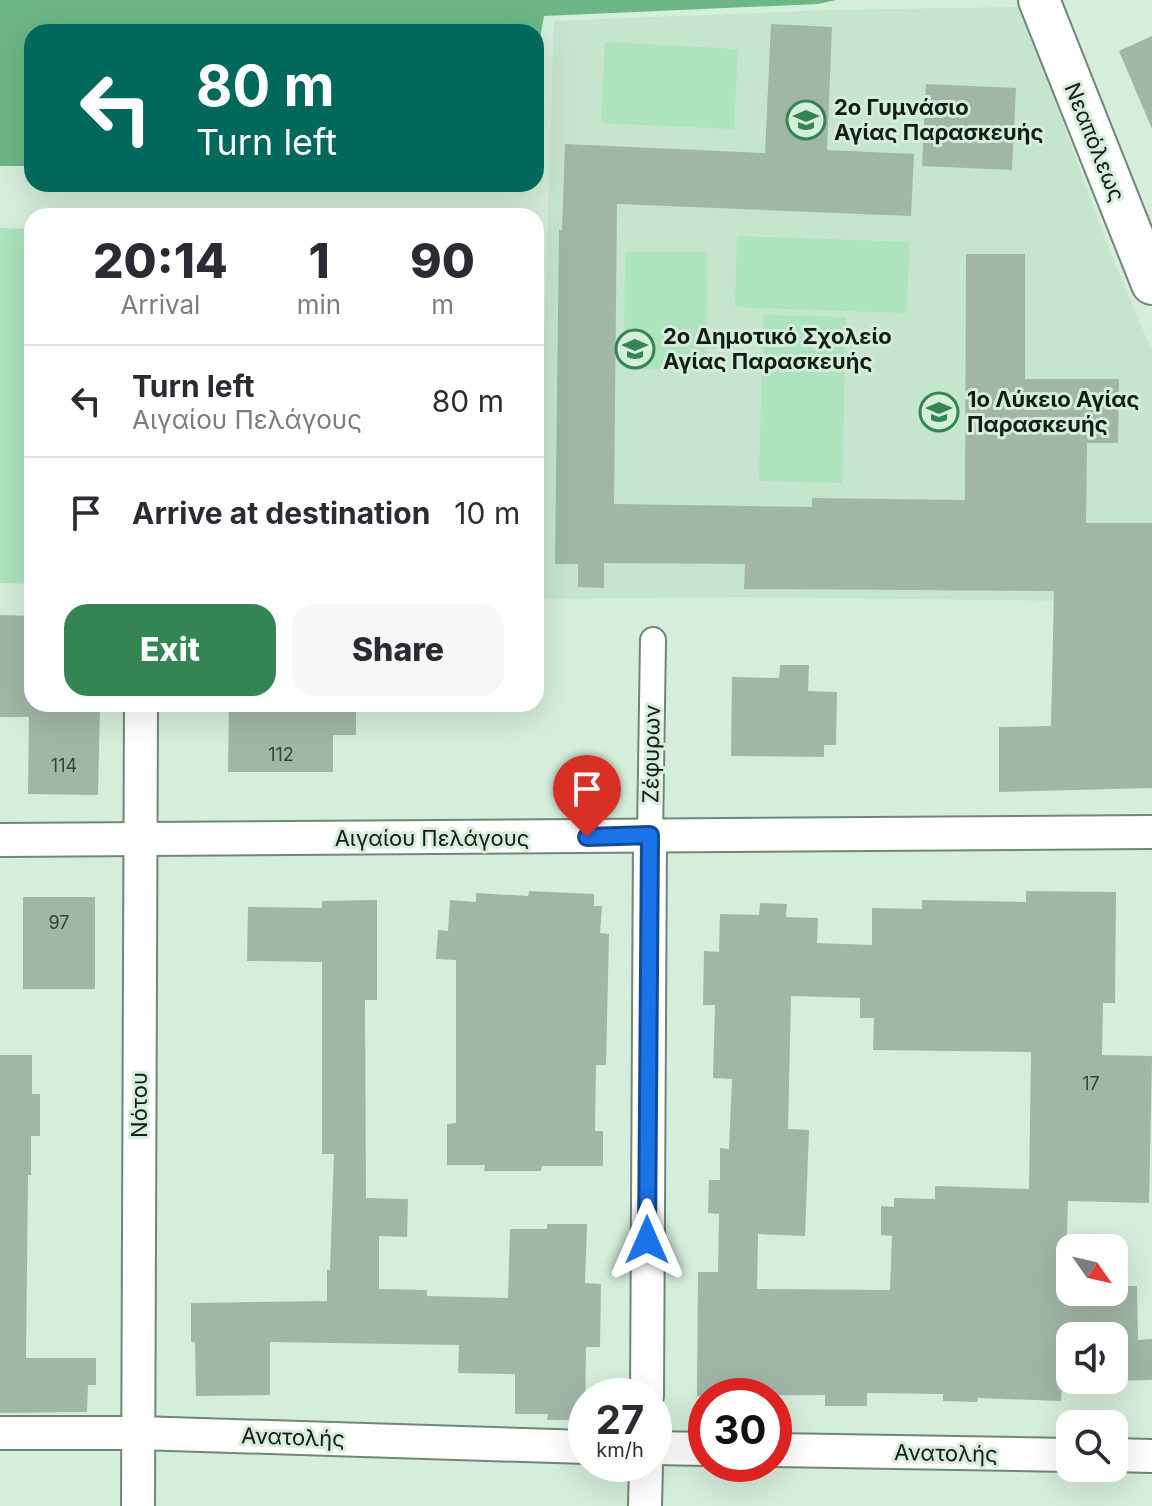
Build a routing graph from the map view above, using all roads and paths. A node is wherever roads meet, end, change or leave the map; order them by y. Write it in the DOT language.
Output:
graph roads {
  1 [pos="1039,0"];
  2 [pos="1152,284"];
  3 [pos="653,640"];
  4 [pos="141,712"];
  5 [pos="1152,832"];
  6 [pos="650,835"];
  7 [pos="140,839"];
  8 [pos="0,840"];
  9 [pos="647,1378"];
  10 [pos="0,1433"];
  11 [pos="139,1433"];
  12 [pos="568,1446"];
  13 [pos="792,1450"];
  14 [pos="1056,1455"];
  15 [pos="1128,1455"];
  16 [pos="1152,1456"];
  17 [pos="646,1482"];
  18 [pos="138,1506"];
  19 [pos="645,1506"];
  1 -- 2 [label="street, Νεαπόλεως"];
  3 -- 6 [label="street, Ζέφυρων"];
  4 -- 7 [label="street, Νότου"];
  5 -- 6 [label="street, Αιγαίου Πελάγους"];
  6 -- 7 [label="street, Αιγαίου Πελάγους"];
  6 -- 9 [label="street, Ζέφυρων"];
  7 -- 8 [label="street, Αιγαίου Πελάγους"];
  7 -- 11 [label="street, Νότου"];
  10 -- 11 [label="street, Ανατολής"];
  11 -- 12 [label="street, Ανατολής"];
  11 -- 18 [label="street, Νότου"];
  13 -- 14 [label="street, Ανατολής"];
  15 -- 16 [label="street"];
  17 -- 19 [label="street"];
}
